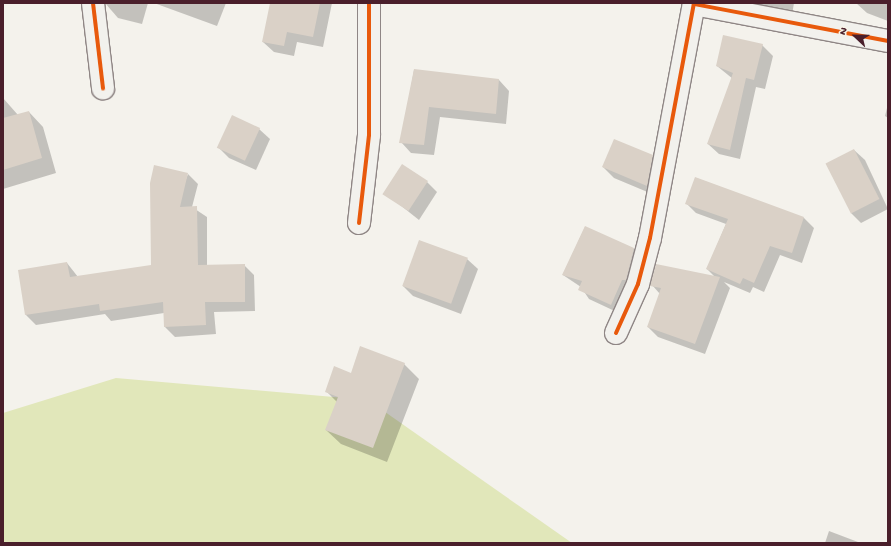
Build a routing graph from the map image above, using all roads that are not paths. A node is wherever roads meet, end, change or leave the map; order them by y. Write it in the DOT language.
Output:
graph roads {
  1 [pos="93,3"];
  2 [pos="369,3"];
  3 [pos="694,3"];
  4 [pos="888,41"];
  5 [pos="103,88"];
  6 [pos="359,223"];
  7 [pos="616,333"];
  1 -- 5 [label="street"];
  2 -- 6 [label="street"];
  3 -- 4 [label="street"];
  3 -- 7 [label="street"];
}
